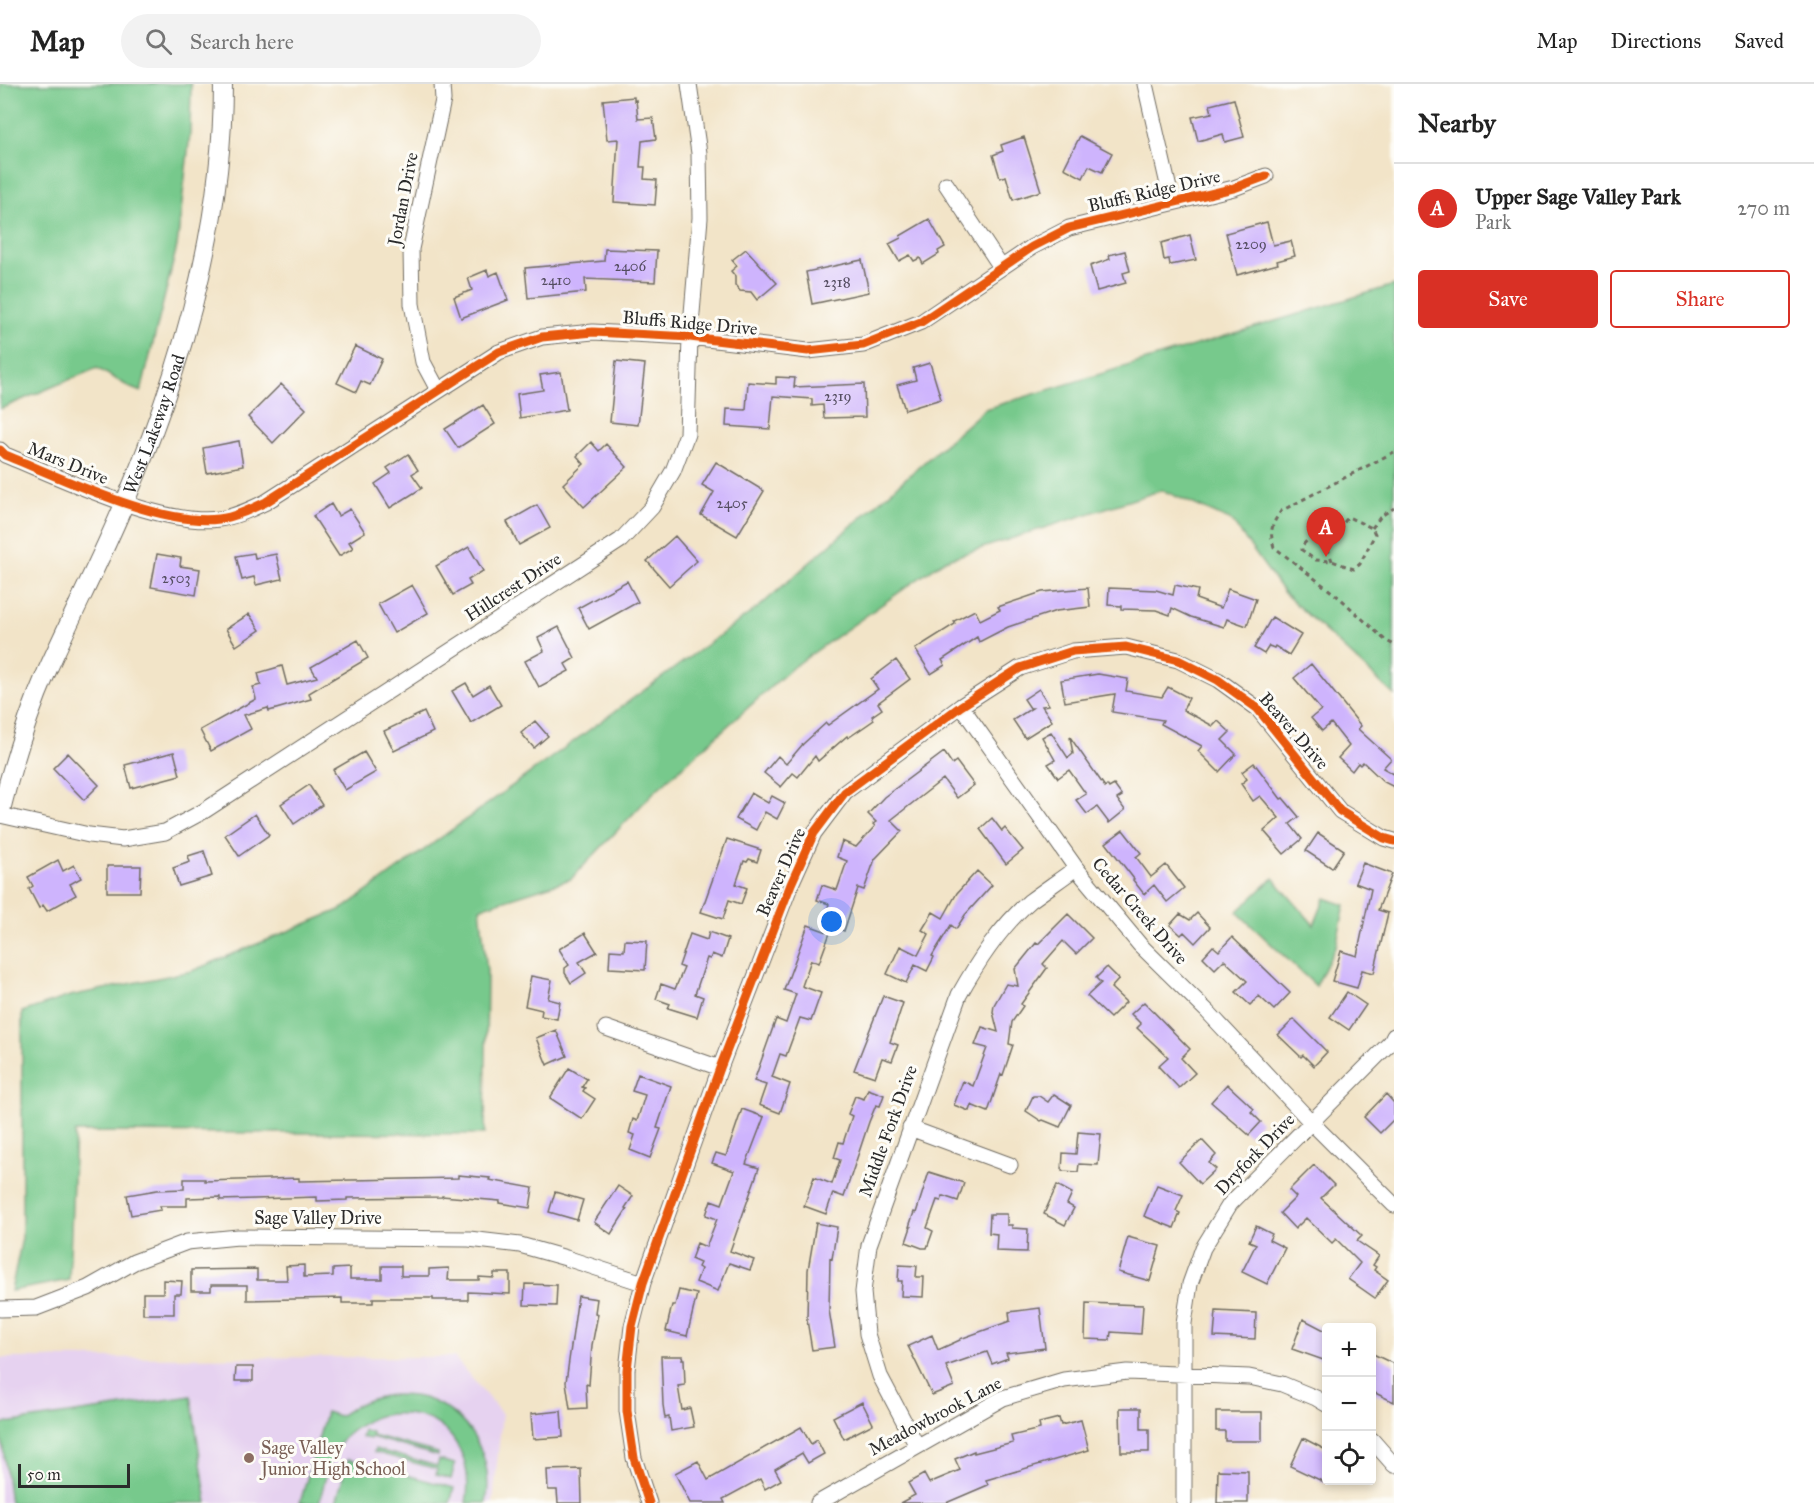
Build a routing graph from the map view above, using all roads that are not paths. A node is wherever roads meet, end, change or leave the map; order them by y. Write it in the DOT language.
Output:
graph roads {
  1 [pos="223,84"];
  2 [pos="442,84"];
  3 [pos="689,84"];
  4 [pos="1144,84"];
  5 [pos="1266,176"];
  6 [pos="946,184"];
  7 [pos="1172,202"];
  8 [pos="1001,267"];
  9 [pos="690,337"];
  10 [pos="438,390"];
  11 [pos="0,450"];
  12 [pos="125,502"];
  13 [pos="961,706"];
  14 [pos="0,814"];
  15 [pos="1394,842"];
  16 [pos="1076,868"];
  17 [pos="606,1028"];
  18 [pos="1393,1040"];
  19 [pos="720,1068"];
  20 [pos="1312,1123"];
  21 [pos="910,1128"];
  22 [pos="1010,1165"];
  23 [pos="1394,1205"];
  24 [pos="643,1283"];
  25 [pos="0,1309"];
  26 [pos="1183,1376"];
  27 [pos="1322,1402"];
  28 [pos="917,1446"];
  29 [pos="1376,1446"];
  30 [pos="1394,1466"];
  31 [pos="649,1503"];
  32 [pos="818,1503"];
  33 [pos="1184,1503"];
  1 -- 12 [label="street, West Lakeway Road"];
  2 -- 10 [label="street, Jordan Drive"];
  3 -- 9 [label="street, Hillcrest Drive"];
  4 -- 7 [label="street"];
  5 -- 7 [label="street, Bluffs Ridge Drive"];
  6 -- 8 [label="street"];
  7 -- 8 [label="street, Bluffs Ridge Drive"];
  8 -- 9 [label="street, Bluffs Ridge Drive"];
  9 -- 10 [label="street, Bluffs Ridge Drive"];
  9 -- 14 [label="street, Hillcrest Drive"];
  10 -- 12 [label="street, Bluffs Ridge Drive"];
  11 -- 12 [label="street, Mars Drive"];
  12 -- 14 [label="street, West Lakeway Road"];
  13 -- 15 [label="street, Beaver Drive"];
  13 -- 16 [label="street, Cedar Creek Drive"];
  13 -- 19 [label="street, Beaver Drive"];
  16 -- 20 [label="street, Cedar Creek Drive"];
  16 -- 21 [label="street, Middle Fork Drive"];
  17 -- 19 [label="street"];
  18 -- 20 [label="street, Dryfork Drive"];
  19 -- 24 [label="street, Beaver Drive"];
  20 -- 23 [label="street, Cedar Creek Drive"];
  20 -- 26 [label="street, Dryfork Drive"];
  21 -- 22 [label="street"];
  21 -- 28 [label="street, Middle Fork Drive"];
  24 -- 25 [label="street, Sage Valley Drive"];
  24 -- 31 [label="street, Beaver Drive"];
  26 -- 27 [label="street, Meadowbrook Lane"];
  26 -- 28 [label="street, Meadowbrook Lane"];
  26 -- 33 [label="street, Dryfork Drive"];
  28 -- 32 [label="street, Meadowbrook Lane"];
  29 -- 30 [label="street"];
}
